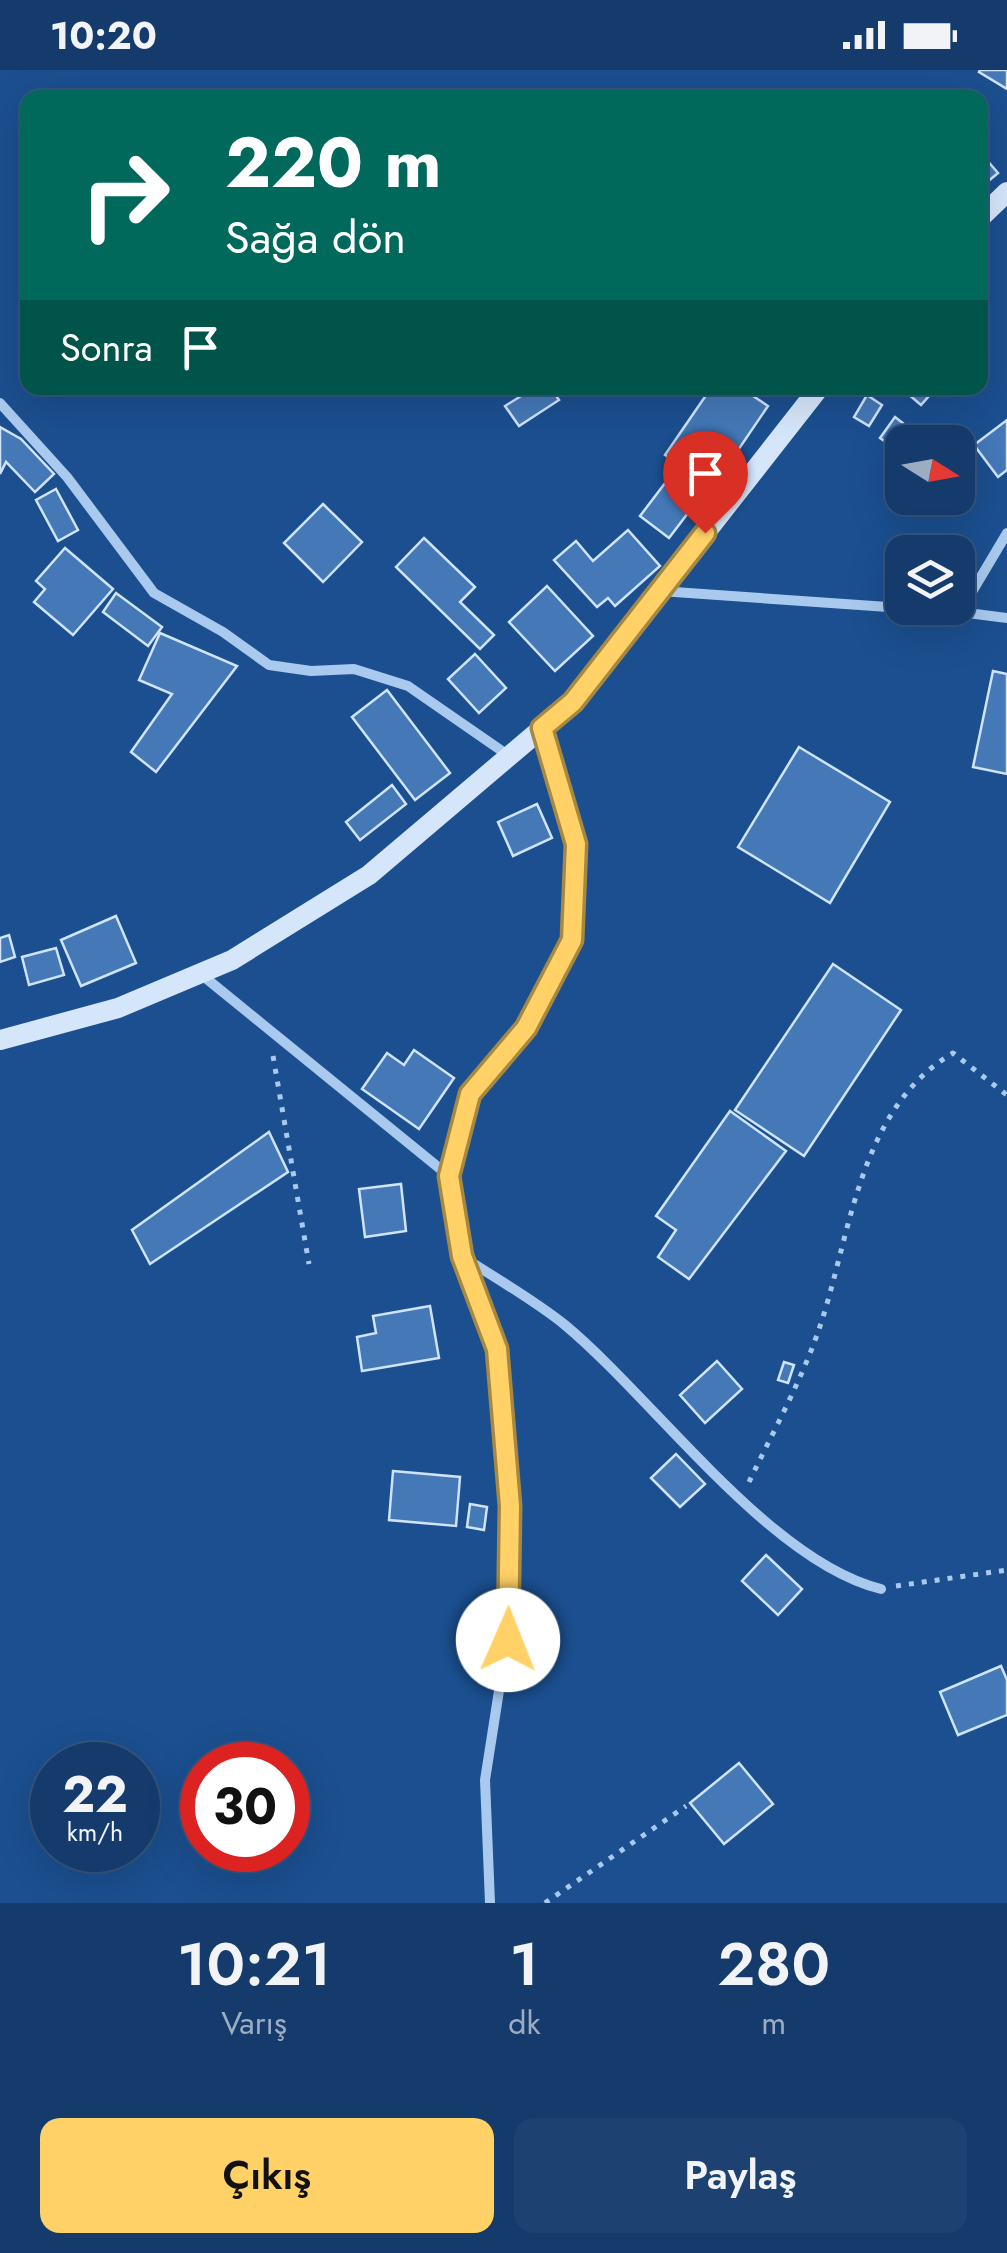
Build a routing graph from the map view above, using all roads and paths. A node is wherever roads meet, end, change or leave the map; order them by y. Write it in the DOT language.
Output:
graph roads {
  1 [pos="1007,192"];
  2 [pos="988,210"];
  3 [pos="813,395"];
  4 [pos="0,402"];
  5 [pos="1007,533"];
  6 [pos="975,587"];
  7 [pos="659,591"];
  8 [pos="885,607"];
  9 [pos="975,614"];
  10 [pos="1007,618"];
  11 [pos="542,728"];
  12 [pos="510,756"];
  13 [pos="200,974"];
  14 [pos="268,1028"];
  15 [pos="0,1040"];
  16 [pos="1007,1095"];
  17 [pos="449,1176"];
  18 [pos="462,1256"];
  19 [pos="309,1264"];
  20 [pos="742,1498"];
  21 [pos="1007,1570"];
  22 [pos="881,1589"];
  23 [pos="686,1806"];
  24 [pos="490,1903"];
  25 [pos="545,1903"];
  1 -- 2 [label="street"];
  3 -- 7 [label="street"];
  4 -- 12 [label="street"];
  5 -- 6 [label="street"];
  7 -- 8 [label="street"];
  7 -- 11 [label="street"];
  9 -- 10 [label="street"];
  11 -- 12 [label="street"];
  11 -- 17 [label="street"];
  12 -- 13 [label="street"];
  13 -- 14 [label="street"];
  13 -- 15 [label="street"];
  14 -- 17 [label="street"];
  14 -- 19 [label="path"];
  16 -- 20 [label="path"];
  17 -- 18 [label="street"];
  18 -- 20 [label="street"];
  18 -- 24 [label="street"];
  20 -- 22 [label="street"];
  21 -- 22 [label="path"];
  23 -- 25 [label="path"];
}
